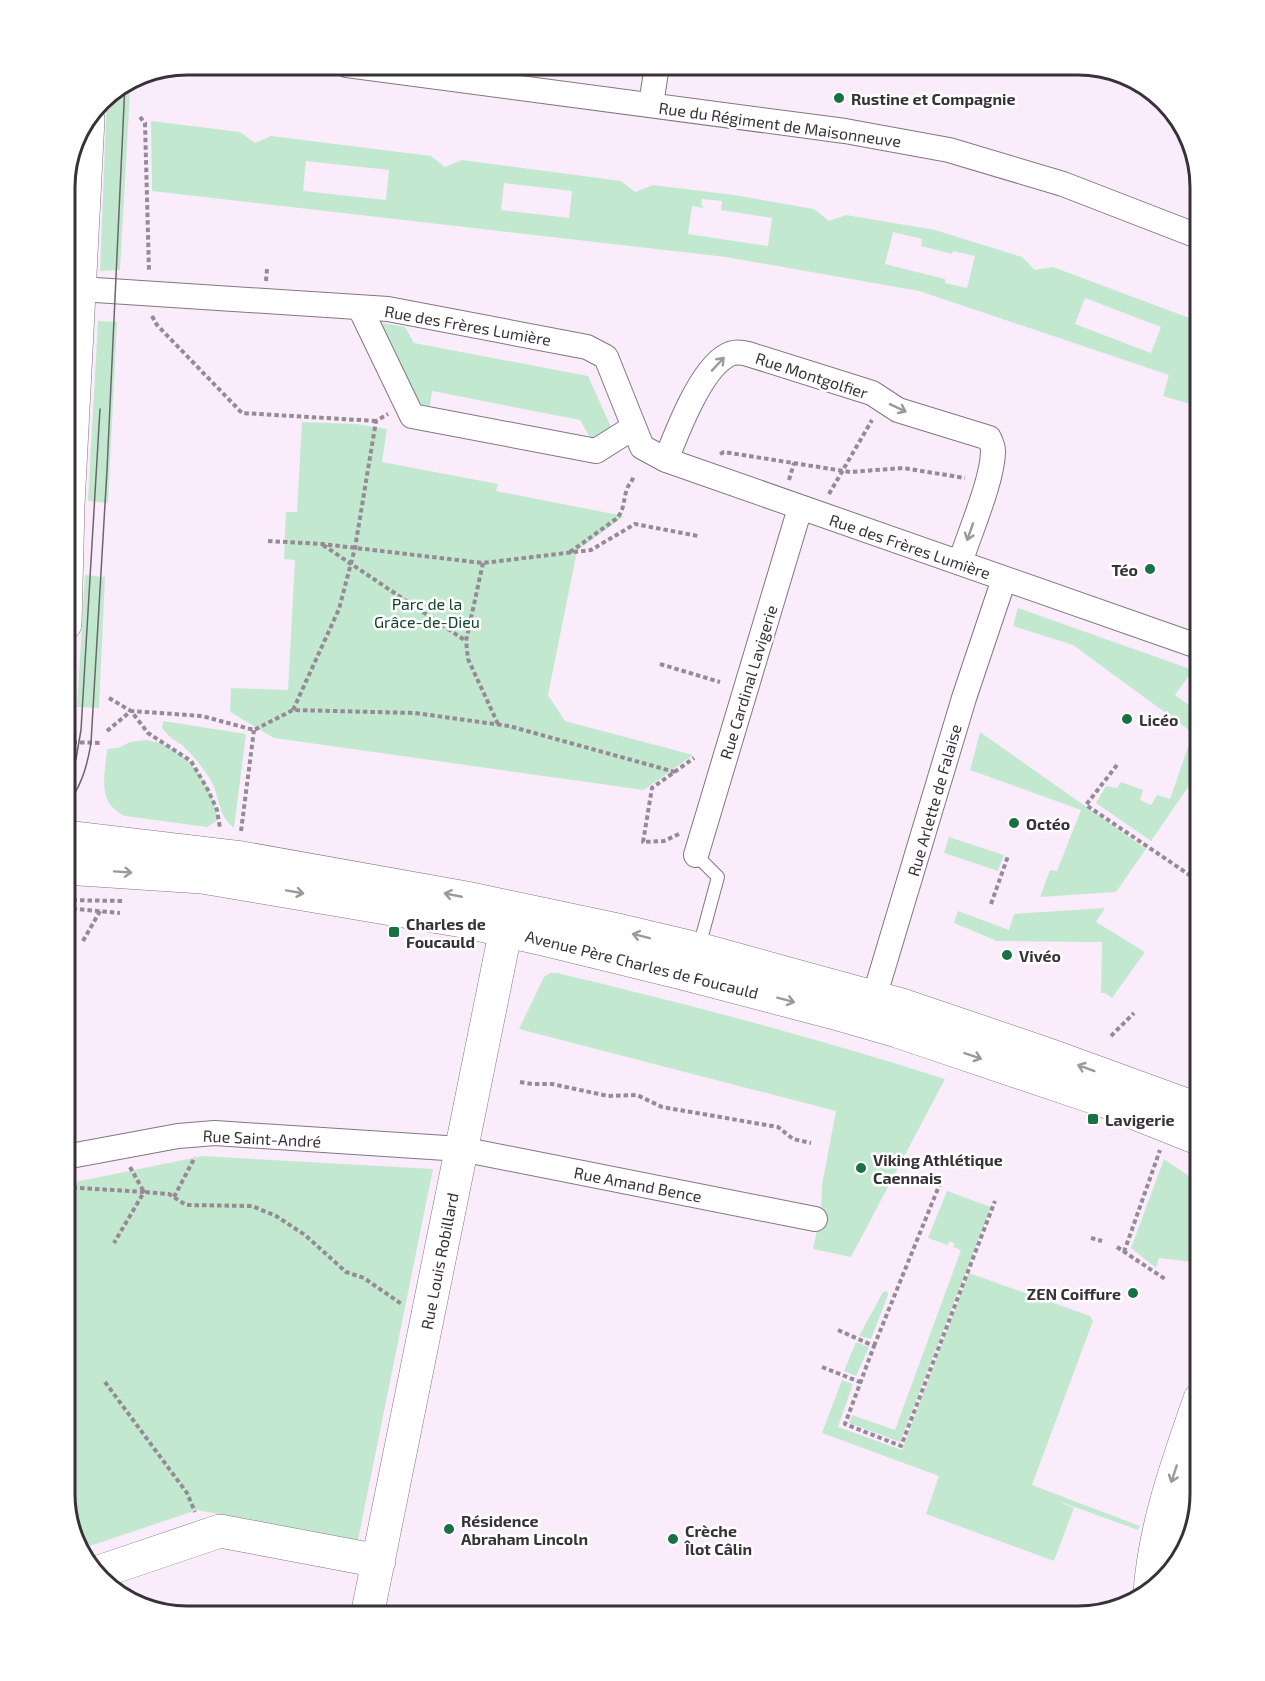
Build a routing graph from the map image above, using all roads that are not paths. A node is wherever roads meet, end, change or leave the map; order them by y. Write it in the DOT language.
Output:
graph roads {
  1 [pos="429,75"];
  2 [pos="656,75"];
  3 [pos="651,105"];
  4 [pos="84,142"];
  5 [pos="75,193"];
  6 [pos="1190,233"];
  7 [pos="75,289"];
  8 [pos="360,308"];
  9 [pos="634,427"];
  10 [pos="666,460"];
  11 [pos="800,508"];
  12 [pos="960,563"];
  13 [pos="1004,579"];
  14 [pos="1190,644"];
  15 [pos="75,838"];
  16 [pos="696,855"];
  17 [pos="75,869"];
  18 [pos="508,919"];
  19 [pos="698,949"];
  20 [pos="870,1009"];
  21 [pos="1114,1091"];
  22 [pos="1190,1108"];
  23 [pos="1190,1133"];
  24 [pos="461,1149"];
  25 [pos="75,1155"];
  26 [pos="814,1219"];
  27 [pos="1190,1428"];
  28 [pos="1186,1521"];
  29 [pos="1176,1548"];
  30 [pos="379,1561"];
  31 [pos="105,1570"];
  32 [pos="1151,1579"];
  33 [pos="369,1606"];
  1 -- 3 [label="street, Rue du Régiment de Maisonneuve"];
  2 -- 3 [label="street"];
  3 -- 6 [label="street, Rue du Régiment de Maisonneuve"];
  4 -- 5 [label="main road"];
  7 -- 8 [label="street, Rue des Frères Lumière"];
  8 -- 9 [label="street, Rue des Frères Lumière"];
  8 -- 9 [label="street, Rue des Frères Lumière"];
  9 -- 10 [label="street, Rue des Frères Lumière"];
  10 -- 11 [label="street, Rue des Frères Lumière"];
  10 -- 12 [label="street, Rue Montgolfier, one-way"];
  11 -- 12 [label="street, Rue des Frères Lumière"];
  11 -- 16 [label="street, Rue Cardinal Lavigerie"];
  12 -- 13 [label="street, Rue des Frères Lumière"];
  13 -- 14 [label="street, Rue des Frères Lumière"];
  13 -- 20 [label="street, Rue Arlette de Falaise"];
  18 -- 15 [label="main road, Avenue Père Charles de Foucauld, one-way"];
  16 -- 19 [label="lane"];
  17 -- 18 [label="main road, Avenue Père Charles de Foucauld, one-way"];
  19 -- 18 [label="main road, Avenue Père Charles de Foucauld, one-way"];
  18 -- 20 [label="main road, Avenue Père Charles de Foucauld, one-way"];
  18 -- 24 [label="main road, Rue Louis Robillard"];
  19 -- 20 [label="main road, Avenue Père Charles de Foucauld"];
  20 -- 21 [label="main road, Avenue Père Charles de Foucauld"];
  21 -- 22 [label="main road, Avenue Père Charles de Foucauld"];
  21 -- 23 [label="main road, Avenue Père Charles de Foucauld"];
  24 -- 25 [label="street, Rue Saint-André"];
  24 -- 26 [label="street, Rue Amand Bence"];
  24 -- 30 [label="main road, Rue Louis Robillard"];
  27 -- 32 [label="main road, one-way"];
  28 -- 29 [label="main road"];
  30 -- 31 [label="main road"];
  30 -- 33 [label="main road, Rue Louis Robillard"];
}
